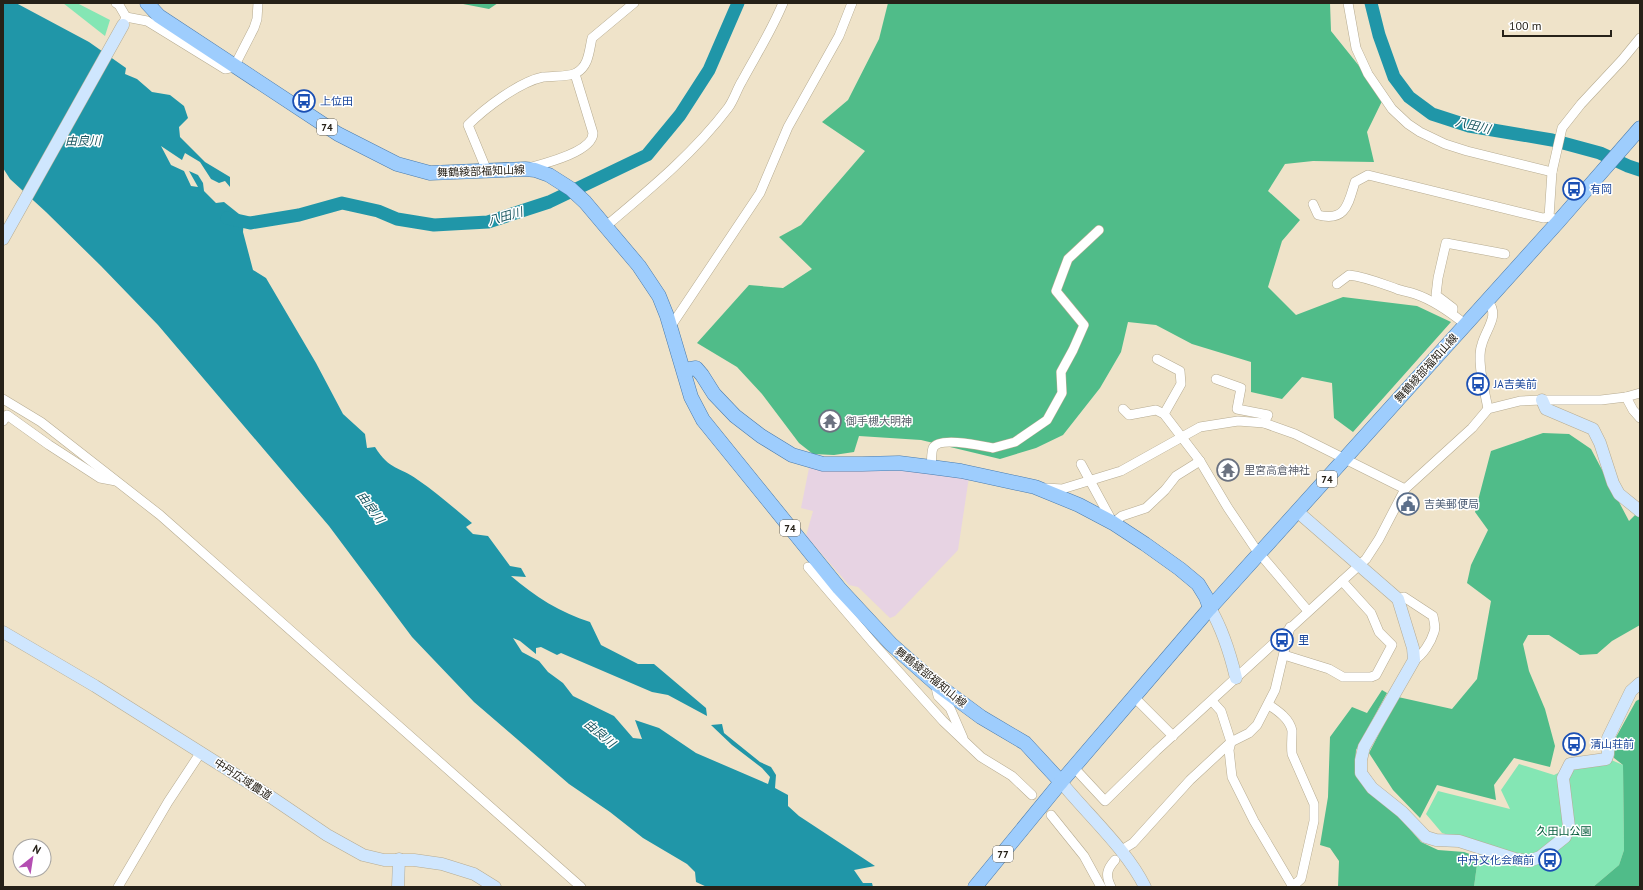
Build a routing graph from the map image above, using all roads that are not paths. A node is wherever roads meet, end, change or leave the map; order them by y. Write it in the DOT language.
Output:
graph roads {
  1 [pos="116,3"];
  2 [pos="147,3"];
  3 [pos="258,3"];
  4 [pos="634,3"];
  5 [pos="783,3"];
  6 [pos="852,3"];
  7 [pos="1348,3"];
  8 [pos="124,21"];
  9 [pos="1640,38"];
  10 [pos="234,66"];
  11 [pos="575,74"];
  12 [pos="1640,128"];
  13 [pos="1552,168"];
  14 [pos="530,169"];
  15 [pos="487,171"];
  16 [pos="1313,204"];
  17 [pos="1554,220"];
  18 [pos="606,226"];
  19 [pos="1099,230"];
  20 [pos="3,239"];
  21 [pos="1505,254"];
  22 [pos="1337,284"];
  23 [pos="1487,301"];
  24 [pos="1452,314"];
  25 [pos="1465,324"];
  26 [pos="671,326"];
  27 [pos="1157,359"];
  28 [pos="684,370"];
  29 [pos="1216,379"];
  30 [pos="1640,393"];
  31 [pos="1626,397"];
  32 [pos="3,399"];
  33 [pos="1542,400"];
  34 [pos="1123,409"];
  35 [pos="1488,409"];
  36 [pos="1164,414"];
  37 [pos="1640,418"];
  38 [pos="3,421"];
  39 [pos="1264,423"];
  40 [pos="1181,438"];
  41 [pos="1345,458"];
  42 [pos="1200,461"];
  43 [pos="1081,464"];
  44 [pos="931,467"];
  45 [pos="1091,480"];
  46 [pos="118,481"];
  47 [pos="1035,487"];
  48 [pos="1405,489"];
  49 [pos="1640,511"];
  50 [pos="1298,512"];
  51 [pos="1113,523"];
  52 [pos="1260,554"];
  53 [pos="1358,565"];
  54 [pos="808,567"];
  55 [pos="1342,581"];
  56 [pos="1398,599"];
  57 [pos="1210,608"];
  58 [pos="1308,611"];
  59 [pos="1290,627"];
  60 [pos="3,632"];
  61 [pos="1284,655"];
  62 [pos="1414,660"];
  63 [pos="1236,678"];
  64 [pos="936,683"];
  65 [pos="1640,683"];
  66 [pos="1133,696"];
  67 [pos="1212,701"];
  68 [pos="1269,705"];
  69 [pos="1173,736"];
  70 [pos="965,742"];
  71 [pos="1230,742"];
  72 [pos="201,752"];
  73 [pos="1078,772"];
  74 [pos="1061,782"];
  75 [pos="1032,795"];
  76 [pos="1051,815"];
  77 [pos="1125,848"];
  78 [pos="399,859"];
  79 [pos="1115,860"];
  80 [pos="118,887"];
  81 [pos="398,887"];
  82 [pos="495,887"];
  83 [pos="581,887"];
  84 [pos="975,887"];
  85 [pos="1101,887"];
  86 [pos="1110,887"];
  87 [pos="1145,887"];
  88 [pos="1293,887"];
  1 -- 8 [label="street"];
  2 -- 10 [label="main road, 舞鶴綾部福知山線 / 74"];
  3 -- 10 [label="street"];
  4 -- 11 [label="street"];
  5 -- 18 [label="street"];
  6 -- 26 [label="street"];
  7 -- 13 [label="street"];
  8 -- 10 [label="street"];
  8 -- 20 [label="street"];
  9 -- 13 [label="street"];
  10 -- 15 [label="main road, 舞鶴綾部福知山線 / 74"];
  11 -- 14 [label="street"];
  11 -- 15 [label="street"];
  12 -- 17 [label="main road, 舞鶴綾部福知山線 / 74"];
  13 -- 17 [label="street"];
  14 -- 15 [label="main road, 舞鶴綾部福知山線 / 74"];
  14 -- 18 [label="main road, 舞鶴綾部福知山線 / 74"];
  16 -- 17 [label="street"];
  17 -- 23 [label="main road, 舞鶴綾部福知山線 / 74"];
  18 -- 26 [label="main road, 舞鶴綾部福知山線 / 74"];
  19 -- 44 [label="street"];
  21 -- 24 [label="street"];
  22 -- 24 [label="street"];
  23 -- 25 [label="main road, 舞鶴綾部福知山線 / 74"];
  23 -- 35 [label="street"];
  24 -- 25 [label="street"];
  25 -- 41 [label="main road, 舞鶴綾部福知山線 / 74"];
  26 -- 28 [label="main road, 舞鶴綾部福知山線 / 74"];
  27 -- 36 [label="street"];
  28 -- 44 [label="main road"];
  28 -- 64 [label="main road, 舞鶴綾部福知山線 / 74"];
  29 -- 39 [label="street"];
  30 -- 31 [label="street"];
  31 -- 33 [label="street"];
  31 -- 37 [label="street"];
  32 -- 46 [label="street"];
  33 -- 35 [label="street"];
  33 -- 49 [label="street"];
  34 -- 36 [label="street"];
  35 -- 48 [label="street"];
  36 -- 40 [label="street"];
  38 -- 46 [label="street"];
  39 -- 40 [label="street"];
  39 -- 41 [label="street"];
  40 -- 42 [label="street"];
  40 -- 45 [label="street"];
  41 -- 48 [label="street"];
  41 -- 50 [label="main road, 舞鶴綾部福知山線 / 74"];
  42 -- 51 [label="street"];
  42 -- 52 [label="street"];
  43 -- 45 [label="street"];
  44 -- 47 [label="main road"];
  45 -- 47 [label="street"];
  45 -- 51 [label="street"];
  46 -- 83 [label="street"];
  47 -- 51 [label="main road"];
  48 -- 53 [label="street"];
  50 -- 52 [label="main road, 舞鶴綾部福知山線 / 74"];
  50 -- 53 [label="street"];
  51 -- 57 [label="main road"];
  52 -- 57 [label="main road, 舞鶴綾部福知山線 / 74"];
  52 -- 58 [label="street"];
  53 -- 55 [label="street"];
  53 -- 56 [label="street"];
  54 -- 70 [label="street"];
  55 -- 58 [label="street"];
  55 -- 61 [label="street"];
  56 -- 62 [label="street"];
  56 -- 62 [label="street"];
  57 -- 63 [label="street"];
  57 -- 66 [label="main road, 舞鶴綾部福知山線 / 74"];
  58 -- 59 [label="street"];
  59 -- 61 [label="street"];
  59 -- 63 [label="street"];
  60 -- 72 [label="street, 中丹広域農道"];
  61 -- 68 [label="street"];
  62 -- 65 [label="street"];
  63 -- 67 [label="street"];
  64 -- 70 [label="street"];
  64 -- 74 [label="main road, 舞鶴綾部福知山線 / 74"];
  66 -- 69 [label="street"];
  66 -- 74 [label="main road, 舞鶴綾部福知山線 / 74"];
  67 -- 69 [label="street"];
  67 -- 71 [label="street"];
  68 -- 71 [label="street"];
  68 -- 88 [label="street"];
  69 -- 73 [label="street"];
  70 -- 75 [label="street"];
  71 -- 77 [label="street"];
  71 -- 88 [label="street"];
  72 -- 78 [label="street, 中丹広域農道"];
  72 -- 80 [label="street"];
  74 -- 84 [label="main road, 77"];
  74 -- 87 [label="street"];
  76 -- 85 [label="street"];
  78 -- 81 [label="street"];
  78 -- 82 [label="street, 中丹広域農道"];
  79 -- 86 [label="street"];
}
